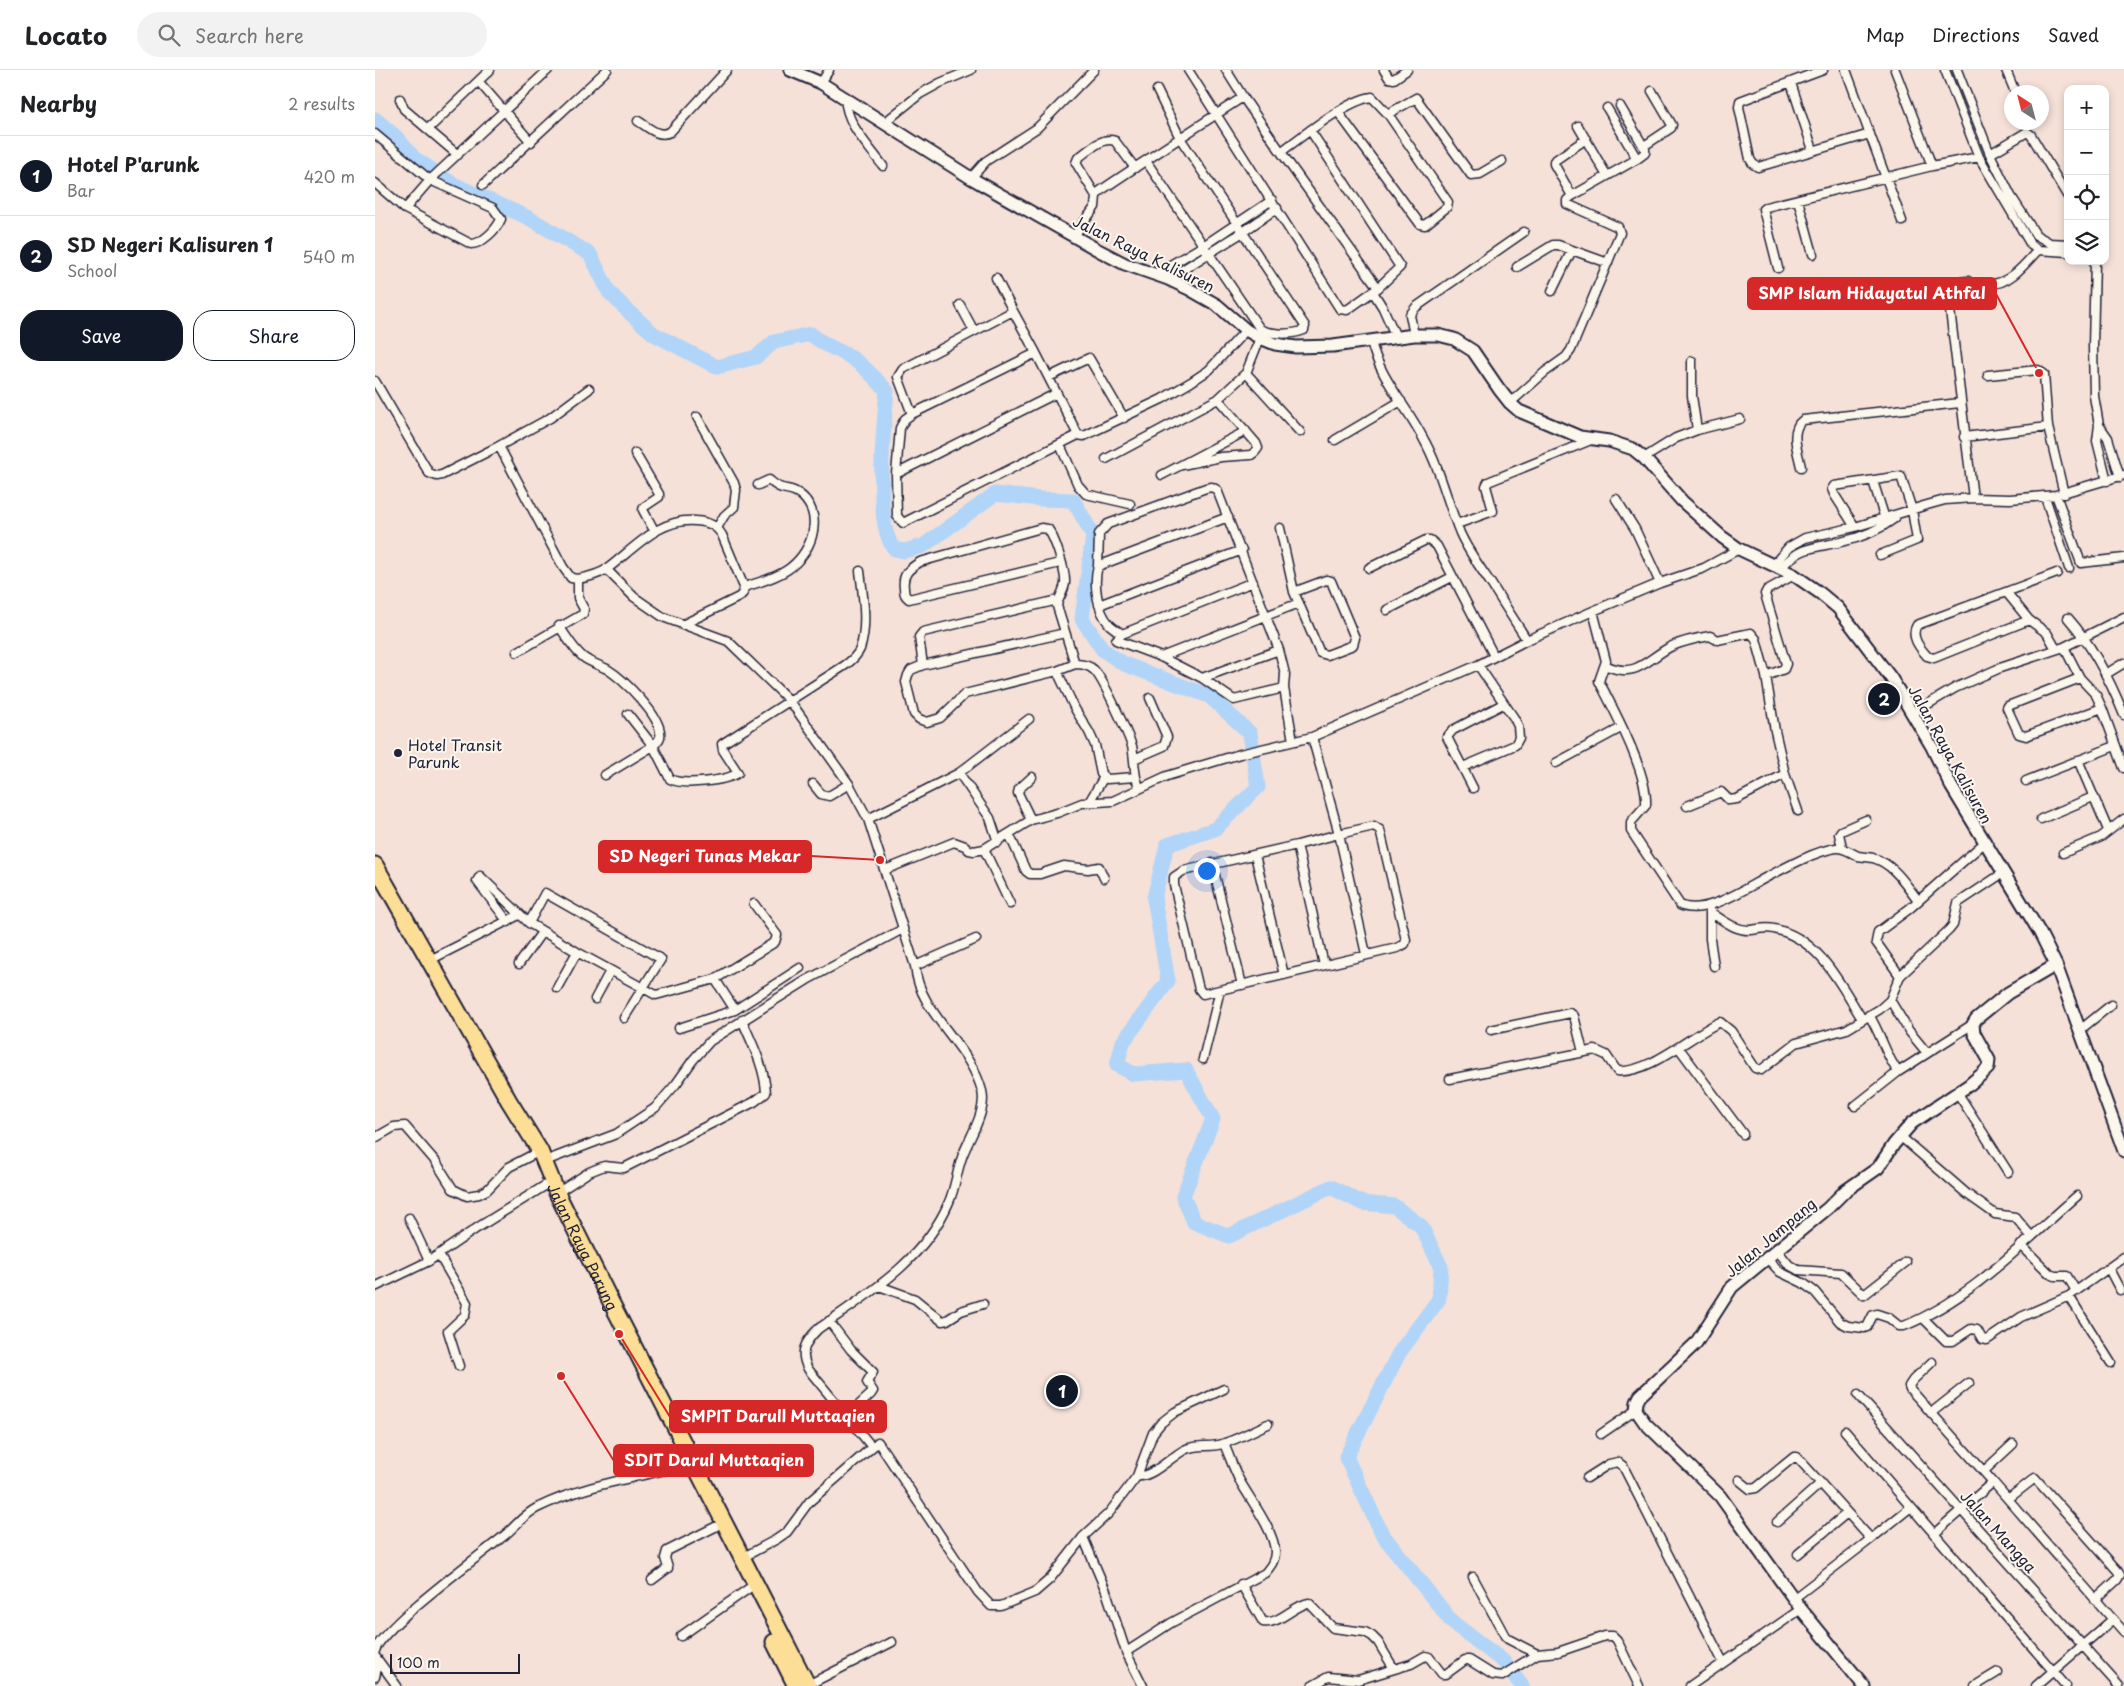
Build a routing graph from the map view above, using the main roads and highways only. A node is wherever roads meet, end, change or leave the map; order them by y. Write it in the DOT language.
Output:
graph roads {
  1 [pos="790,70"];
  2 [pos="375,865"];
  3 [pos="375,876"];
  4 [pos="2056,965"];
  5 [pos="2124,1151"];
  6 [pos="540,1156"];
  7 [pos="682,1457"];
  8 [pos="804,1686"];
  9 [pos="1864,1686"];
  1 -- 4 [label="main road, Jalan Raya Kalisuren"];
  2 -- 6 [label="highway, Jalan Raya Parung"];
  3 -- 6 [label="highway, Jalan Raya Parung"];
  4 -- 5 [label="main road, Jalan Raya Kalisuren"];
  4 -- 9 [label="main road, Jalan Jampang"];
  6 -- 7 [label="highway, Jalan Raya Parung"];
  7 -- 8 [label="highway, Jalan Raya Parung"];
  7 -- 8 [label="highway, Jalan Raya Parung"];
}
